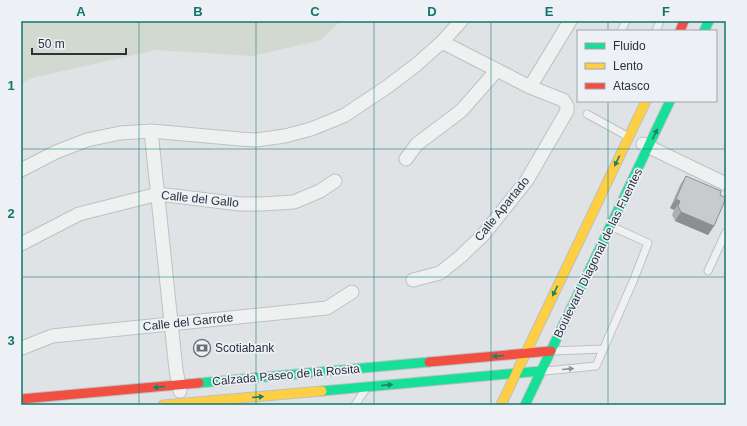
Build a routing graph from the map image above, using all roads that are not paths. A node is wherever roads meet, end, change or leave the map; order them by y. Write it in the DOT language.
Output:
graph roads {
  1 [pos="460,21"];
  2 [pos="570,21"];
  3 [pos="626,21"];
  4 [pos="709,21"];
  5 [pos="621,30"];
  6 [pos="704,30"];
  7 [pos="442,42"];
  8 [pos="498,70"];
  9 [pos="530,87"];
  10 [pos="646,102"];
  11 [pos="670,102"];
  12 [pos="587,114"];
  13 [pos="152,131"];
  14 [pos="629,137"];
  15 [pos="648,147"];
  16 [pos="406,159"];
  17 [pos="21,170"];
  18 [pos="335,181"];
  19 [pos="726,184"];
  20 [pos="158,194"];
  21 [pos="610,226"];
  22 [pos="726,232"];
  23 [pos="21,244"];
  24 [pos="708,271"];
  25 [pos="412,280"];
  26 [pos="352,292"];
  27 [pos="171,324"];
  28 [pos="22,348"];
  29 [pos="603,349"];
  30 [pos="551,351"];
  31 [pos="525,354"];
  32 [pos="541,371"];
  33 [pos="516,373"];
  34 [pos="179,385"];
  35 [pos="367,387"];
  36 [pos="21,399"];
  37 [pos="183,404"];
  38 [pos="163,405"];
  39 [pos="355,405"];
  40 [pos="501,405"];
  41 [pos="525,405"];
  1 -- 7 [label="street"];
  2 -- 9 [label="street"];
  3 -- 5 [label="lane"];
  4 -- 6 [label="main road"];
  7 -- 8 [label="street"];
  7 -- 13 [label="street"];
  8 -- 9 [label="street"];
  8 -- 16 [label="street"];
  9 -- 25 [label="street, Calle Apartado"];
  10 -- 14 [label="main road, Boulevard Diagonal de las Fuentes"];
  15 -- 11 [label="main road, Boulevard Diagonal de las Fuentes, one-way"];
  12 -- 14 [label="lane"];
  13 -- 17 [label="street"];
  13 -- 20 [label="street"];
  14 -- 15 [label="street"];
  14 -- 31 [label="main road, Boulevard Diagonal de las Fuentes, one-way"];
  15 -- 19 [label="street"];
  15 -- 21 [label="main road, Boulevard Diagonal de las Fuentes"];
  18 -- 20 [label="street, Calle del Gallo"];
  20 -- 23 [label="street, Calle del Gallo"];
  20 -- 27 [label="street"];
  21 -- 29 [label="lane"];
  21 -- 30 [label="main road, Boulevard Diagonal de las Fuentes"];
  22 -- 24 [label="lane"];
  26 -- 27 [label="street, Calle del Garrote"];
  27 -- 28 [label="street, Calle del Garrote"];
  27 -- 34 [label="street"];
  29 -- 30 [label="lane"];
  32 -- 29 [label="lane, one-way"];
  30 -- 31 [label="main road, Calzada Paseo de la Rosita"];
  30 -- 32 [label="main road, Boulevard Diagonal de las Fuentes"];
  31 -- 33 [label="main road, Boulevard Diagonal de las Fuentes"];
  31 -- 34 [label="main road, Calzada Paseo de la Rosita, one-way"];
  32 -- 33 [label="main road, Calzada Paseo de la Rosita"];
  32 -- 41 [label="main road, Boulevard Diagonal de las Fuentes"];
  35 -- 33 [label="main road, Calzada Paseo de la Rosita, one-way"];
  33 -- 40 [label="main road, Boulevard Diagonal de las Fuentes"];
  34 -- 36 [label="main road, Calzada Paseo de la Rosita, one-way"];
  34 -- 37 [label="street"];
  37 -- 35 [label="main road, Calzada Paseo de la Rosita, one-way"];
  35 -- 39 [label="lane"];
  37 -- 38 [label="main road, Calzada Paseo de la Rosita"];
}
